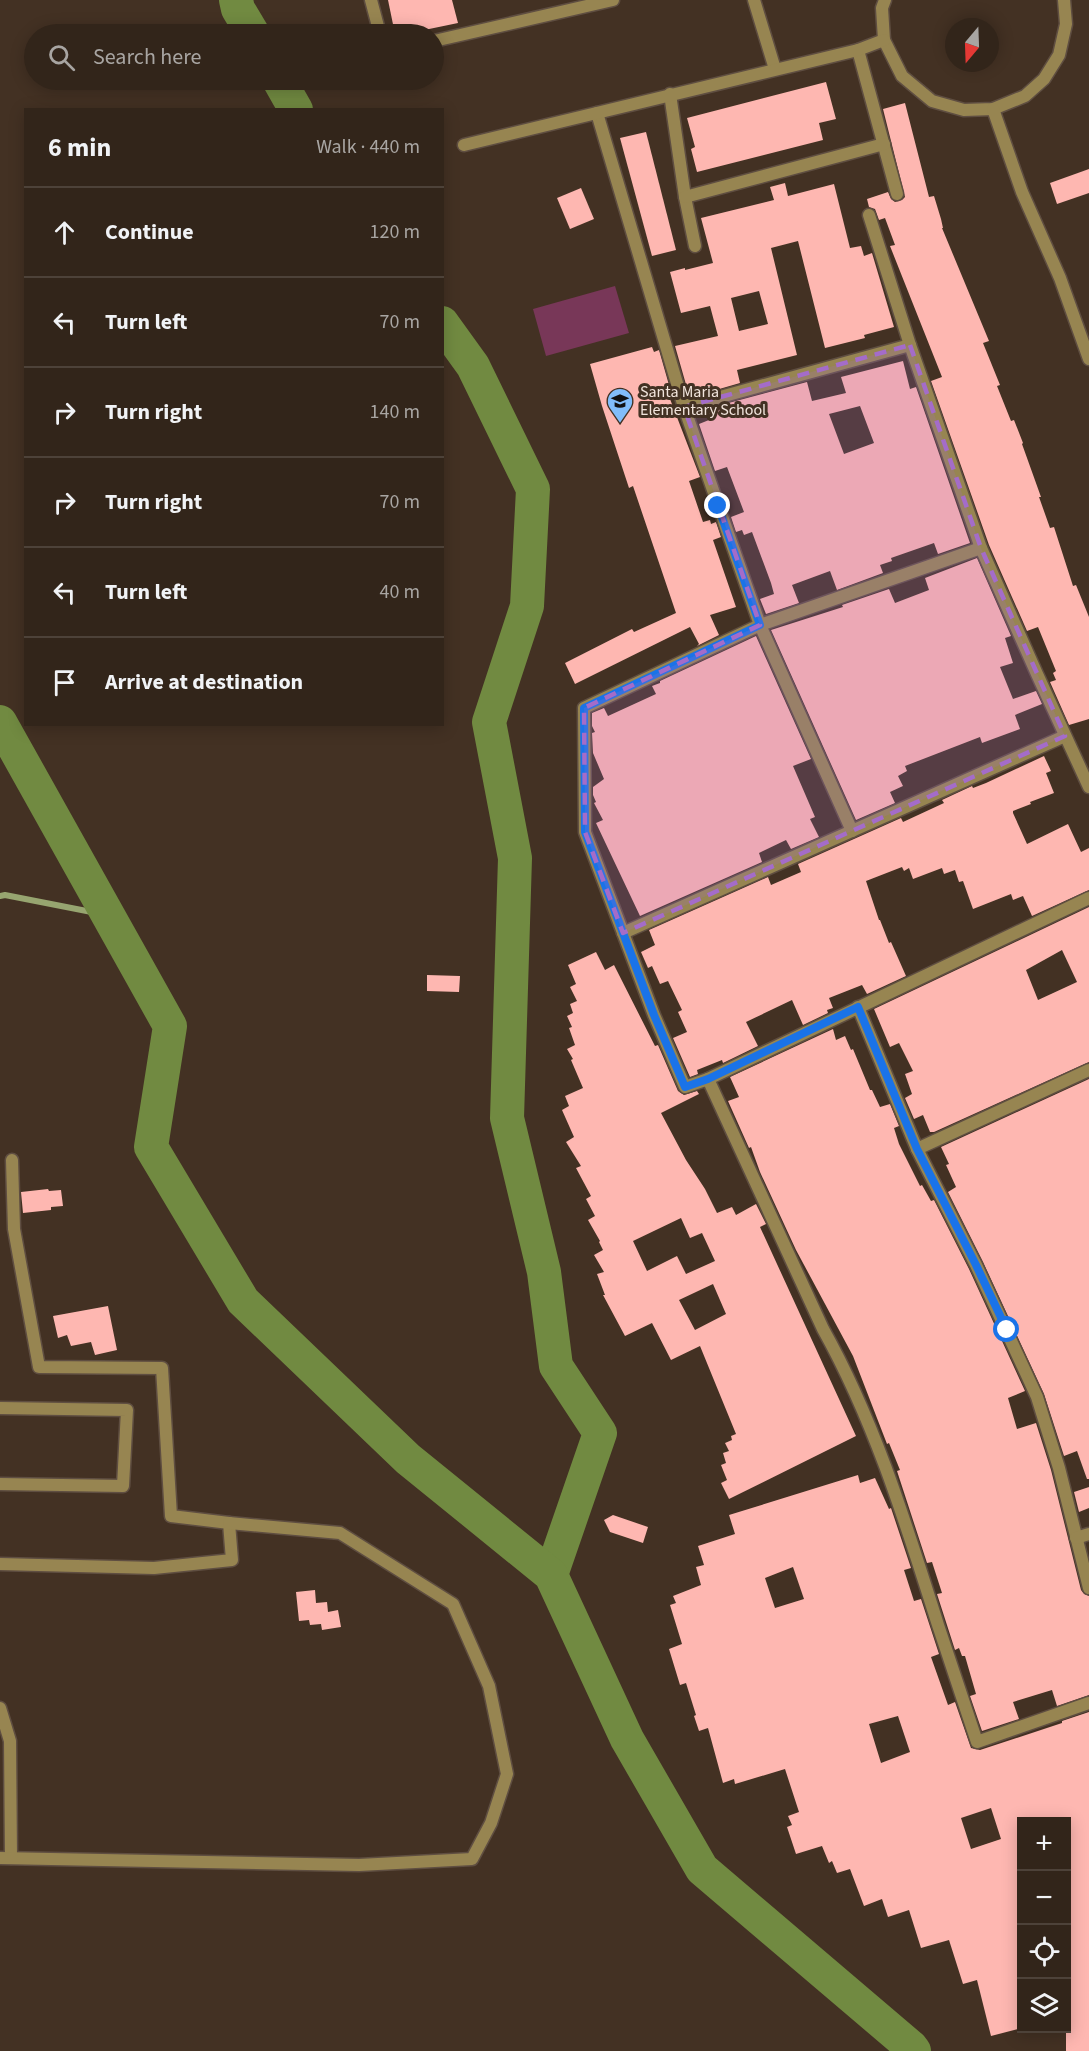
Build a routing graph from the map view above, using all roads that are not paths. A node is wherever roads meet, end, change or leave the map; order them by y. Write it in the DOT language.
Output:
graph roads {
  1 [pos="371,0"];
  2 [pos="613,0"];
  3 [pos="754,0"];
  4 [pos="885,0"];
  5 [pos="1064,0"];
  6 [pos="377,24"];
  7 [pos="444,39"];
  8 [pos="884,40"];
  9 [pos="858,50"];
  10 [pos="775,69"];
  11 [pos="670,94"];
  12 [pos="993,109"];
  13 [pos="597,113"];
  14 [pos="884,144"];
  15 [pos="464,145"];
  16 [pos="897,194"];
  17 [pos="685,197"];
  18 [pos="868,215"];
  19 [pos="695,246"];
  20 [pos="910,345"];
  21 [pos="1089,359"];
  22 [pos="684,407"];
  23 [pos="981,548"];
  24 [pos="760,625"];
  25 [pos="1065,736"];
  26 [pos="1089,787"];
  27 [pos="852,831"];
  28 [pos="1089,898"];
  29 [pos="623,933"];
  30 [pos="858,1007"];
  31 [pos="1089,1070"];
  32 [pos="708,1079"];
  33 [pos="917,1149"];
  34 [pos="12,1160"];
  35 [pos="0,1408"];
  36 [pos="0,1484"];
  37 [pos="229,1523"];
  38 [pos="1089,1534"];
  39 [pos="1076,1538"];
  40 [pos="0,1563"];
  41 [pos="1089,1588"];
  42 [pos="1089,1703"];
  43 [pos="0,1708"];
  44 [pos="6,1858"];
  1 -- 6 [label="street"];
  2 -- 7 [label="street"];
  3 -- 10 [label="street"];
  4 -- 8 [label="street"];
  5 -- 12 [label="street"];
  8 -- 9 [label="street"];
  8 -- 12 [label="street"];
  9 -- 10 [label="street"];
  9 -- 14 [label="street"];
  10 -- 11 [label="street"];
  11 -- 13 [label="street"];
  11 -- 17 [label="street"];
  12 -- 21 [label="street"];
  13 -- 15 [label="street"];
  13 -- 22 [label="street"];
  14 -- 16 [label="street"];
  14 -- 17 [label="street"];
  17 -- 19 [label="street"];
  18 -- 20 [label="street"];
  20 -- 22 [label="street"];
  20 -- 23 [label="street"];
  22 -- 24 [label="street"];
  23 -- 24 [label="street"];
  23 -- 25 [label="street"];
  24 -- 27 [label="street"];
  24 -- 29 [label="street"];
  25 -- 26 [label="street"];
  25 -- 27 [label="street"];
  27 -- 29 [label="street"];
  28 -- 30 [label="street"];
  29 -- 32 [label="street"];
  30 -- 32 [label="street"];
  30 -- 33 [label="street"];
  31 -- 33 [label="street"];
  32 -- 42 [label="street"];
  33 -- 39 [label="street"];
  34 -- 37 [label="street"];
  35 -- 36 [label="street"];
  37 -- 40 [label="street"];
  37 -- 44 [label="street"];
  38 -- 39 [label="street"];
  39 -- 41 [label="street"];
  43 -- 44 [label="street"];
}
